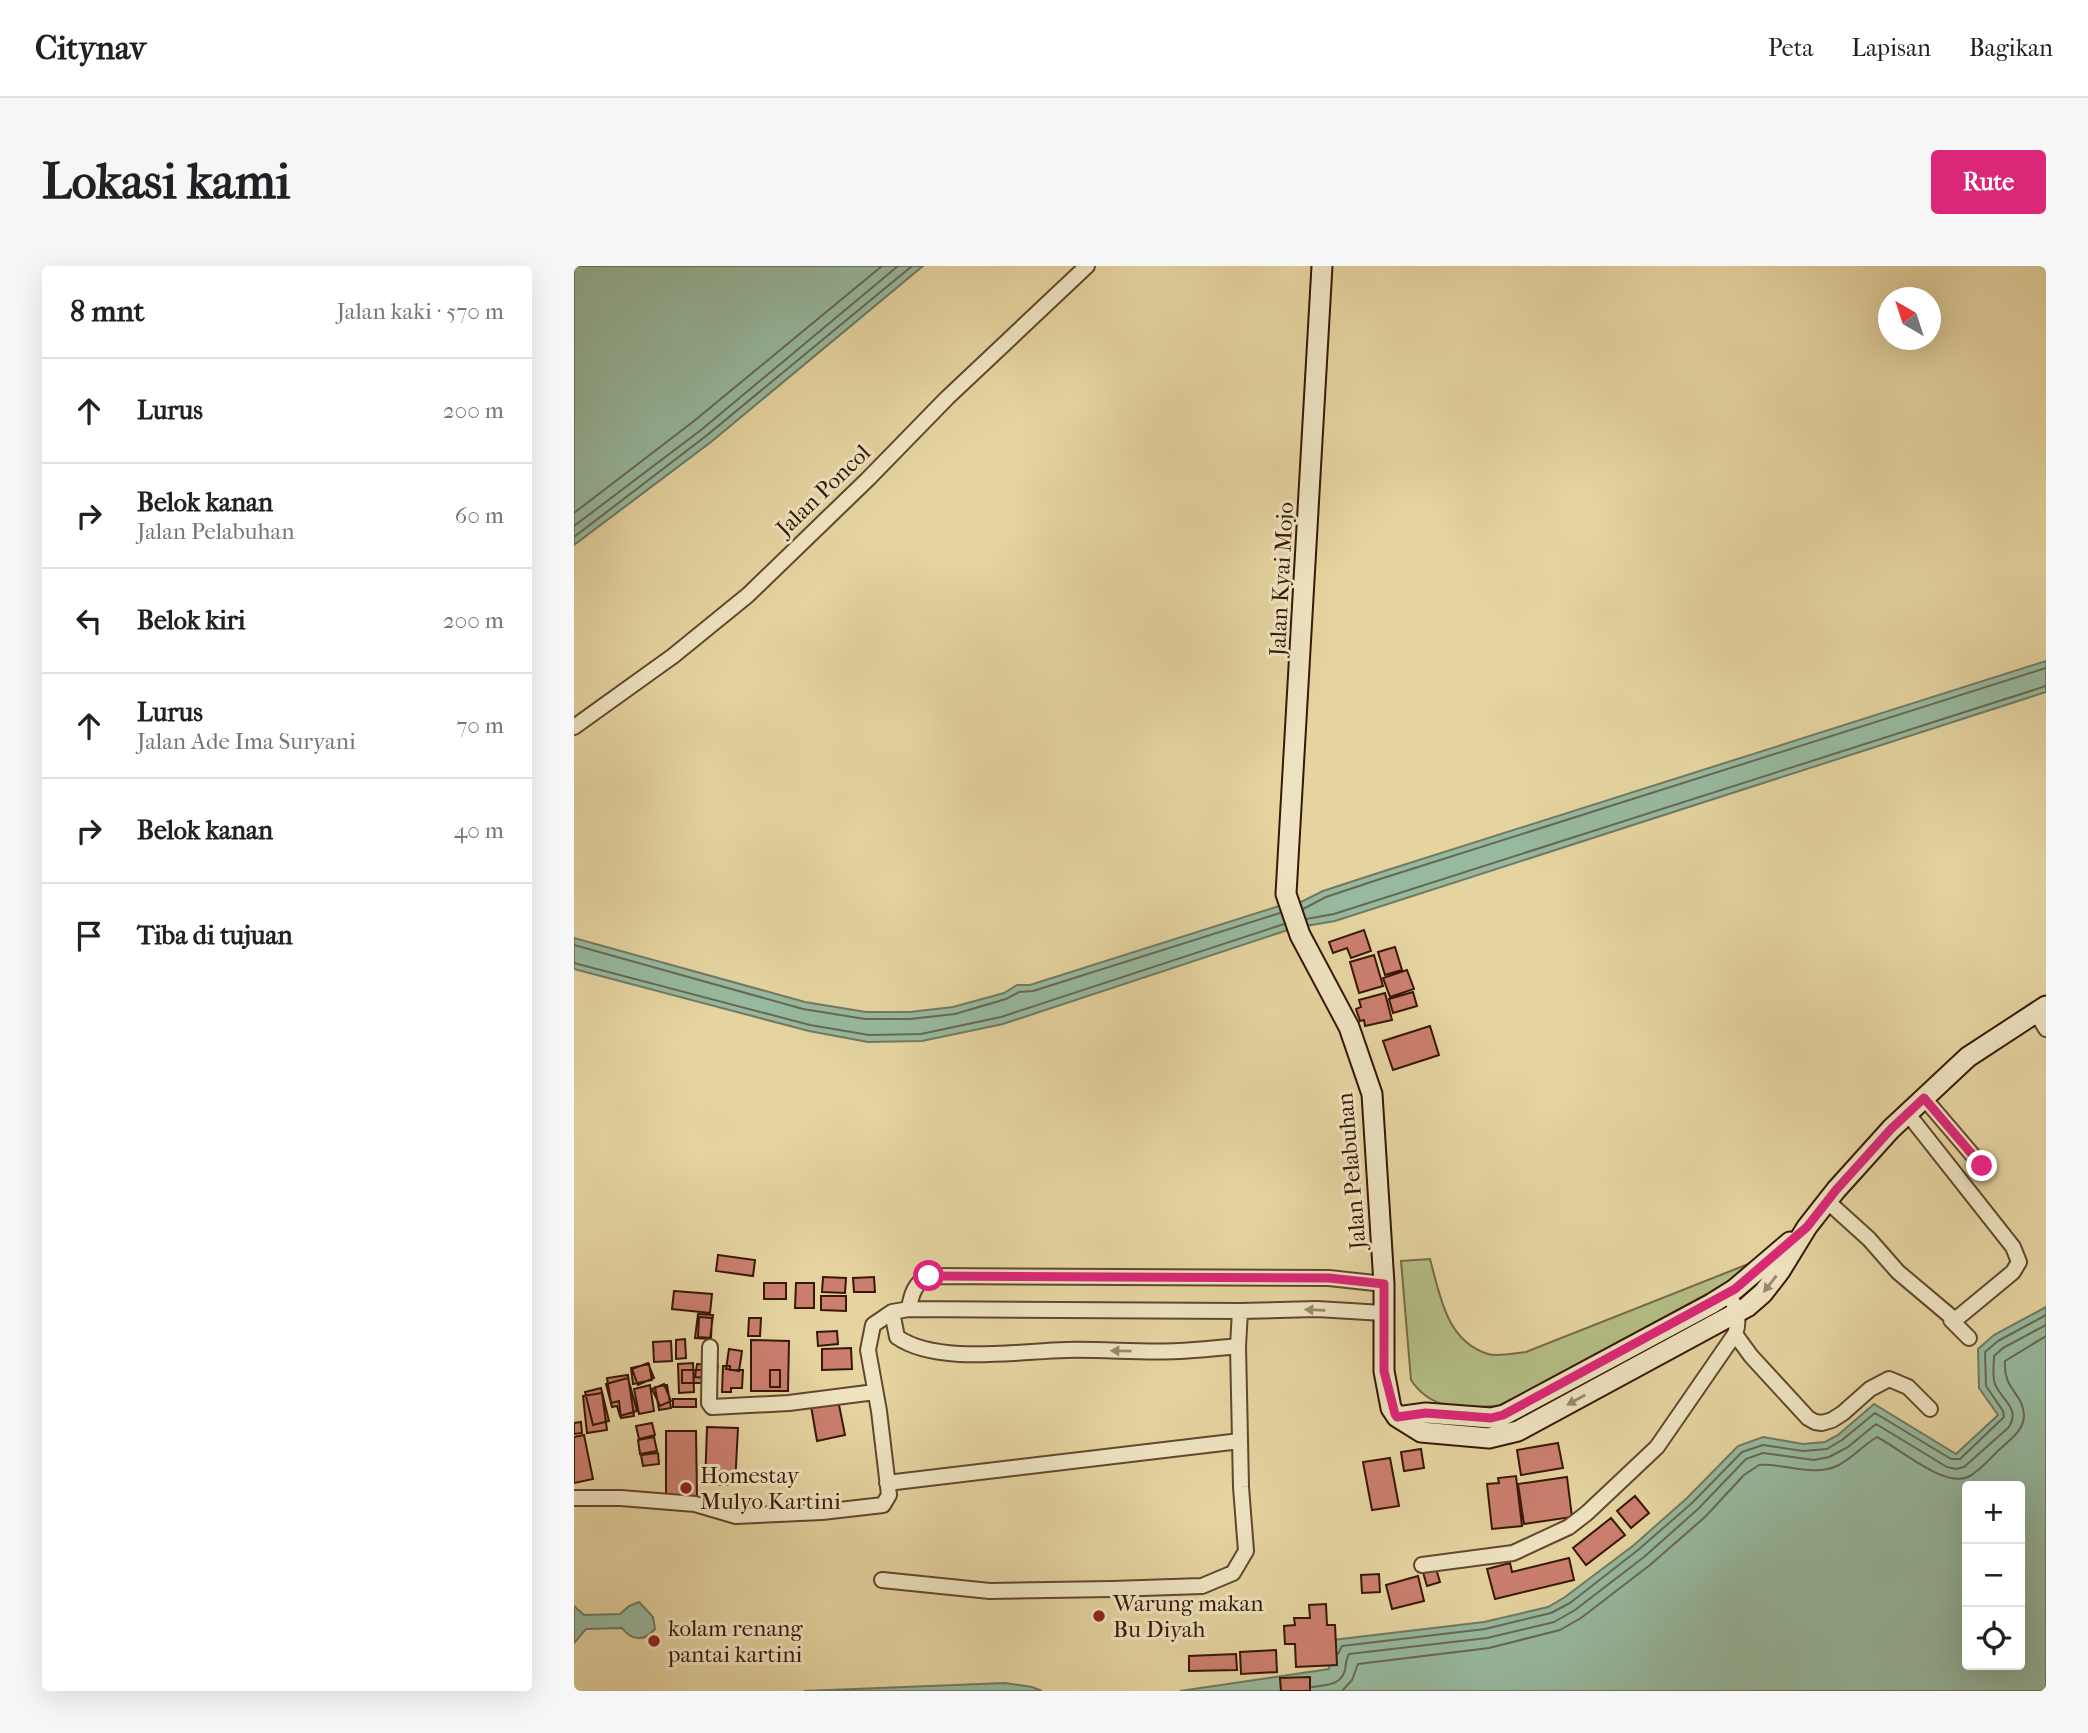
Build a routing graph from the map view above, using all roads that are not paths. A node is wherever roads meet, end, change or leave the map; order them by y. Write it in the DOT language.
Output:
graph roads {
  1 [pos="1087,266"];
  2 [pos="1322,266"];
  3 [pos="574,727"];
  4 [pos="1286,894"];
  5 [pos="2043,1016"];
  6 [pos="1924,1098"];
  7 [pos="1908,1114"];
  8 [pos="1982,1166"];
  9 [pos="1827,1201"];
  10 [pos="1807,1227"];
  11 [pos="1384,1284"];
  12 [pos="1729,1293"];
  13 [pos="909,1309"];
  14 [pos="1240,1311"];
  15 [pos="892,1312"];
  16 [pos="1737,1312"];
  17 [pos="1383,1313"];
  18 [pos="1952,1319"];
  19 [pos="1735,1334"];
  20 [pos="1969,1338"];
  21 [pos="1238,1346"];
  22 [pos="710,1347"];
  23 [pos="875,1392"];
  24 [pos="1930,1409"];
  25 [pos="1503,1415"];
  26 [pos="1397,1417"];
  27 [pos="1502,1437"];
  28 [pos="1240,1441"];
  29 [pos="887,1483"];
  30 [pos="574,1498"];
  31 [pos="1422,1565"];
  32 [pos="882,1580"];
  1 -- 3 [label="street, Jalan Poncol"];
  2 -- 4 [label="main road, Jalan Kyai Mojo"];
  4 -- 11 [label="main road, Jalan Pelabuhan"];
  5 -- 6 [label="main road"];
  6 -- 7 [label="main road"];
  6 -- 8 [label="street"];
  7 -- 9 [label="main road"];
  7 -- 18 [label="street"];
  9 -- 10 [label="main road"];
  9 -- 18 [label="street"];
  10 -- 12 [label="main road"];
  10 -- 16 [label="main road, one-way"];
  11 -- 13 [label="street"];
  11 -- 17 [label="main road, Jalan Pelabuhan"];
  12 -- 16 [label="street"];
  12 -- 25 [label="main road"];
  13 -- 14 [label="street"];
  13 -- 15 [label="street"];
  17 -- 14 [label="street, one-way"];
  14 -- 21 [label="street"];
  21 -- 15 [label="street, one-way"];
  15 -- 23 [label="street"];
  16 -- 19 [label="street"];
  16 -- 27 [label="main road, one-way"];
  17 -- 26 [label="main road, Jalan Pelabuhan"];
  18 -- 20 [label="street"];
  19 -- 24 [label="street"];
  19 -- 31 [label="street"];
  21 -- 28 [label="street"];
  22 -- 23 [label="street"];
  23 -- 29 [label="street"];
  25 -- 26 [label="main road"];
  25 -- 27 [label="main road"];
  26 -- 27 [label="main road"];
  28 -- 29 [label="street"];
  28 -- 32 [label="street"];
  29 -- 30 [label="street"];
}
